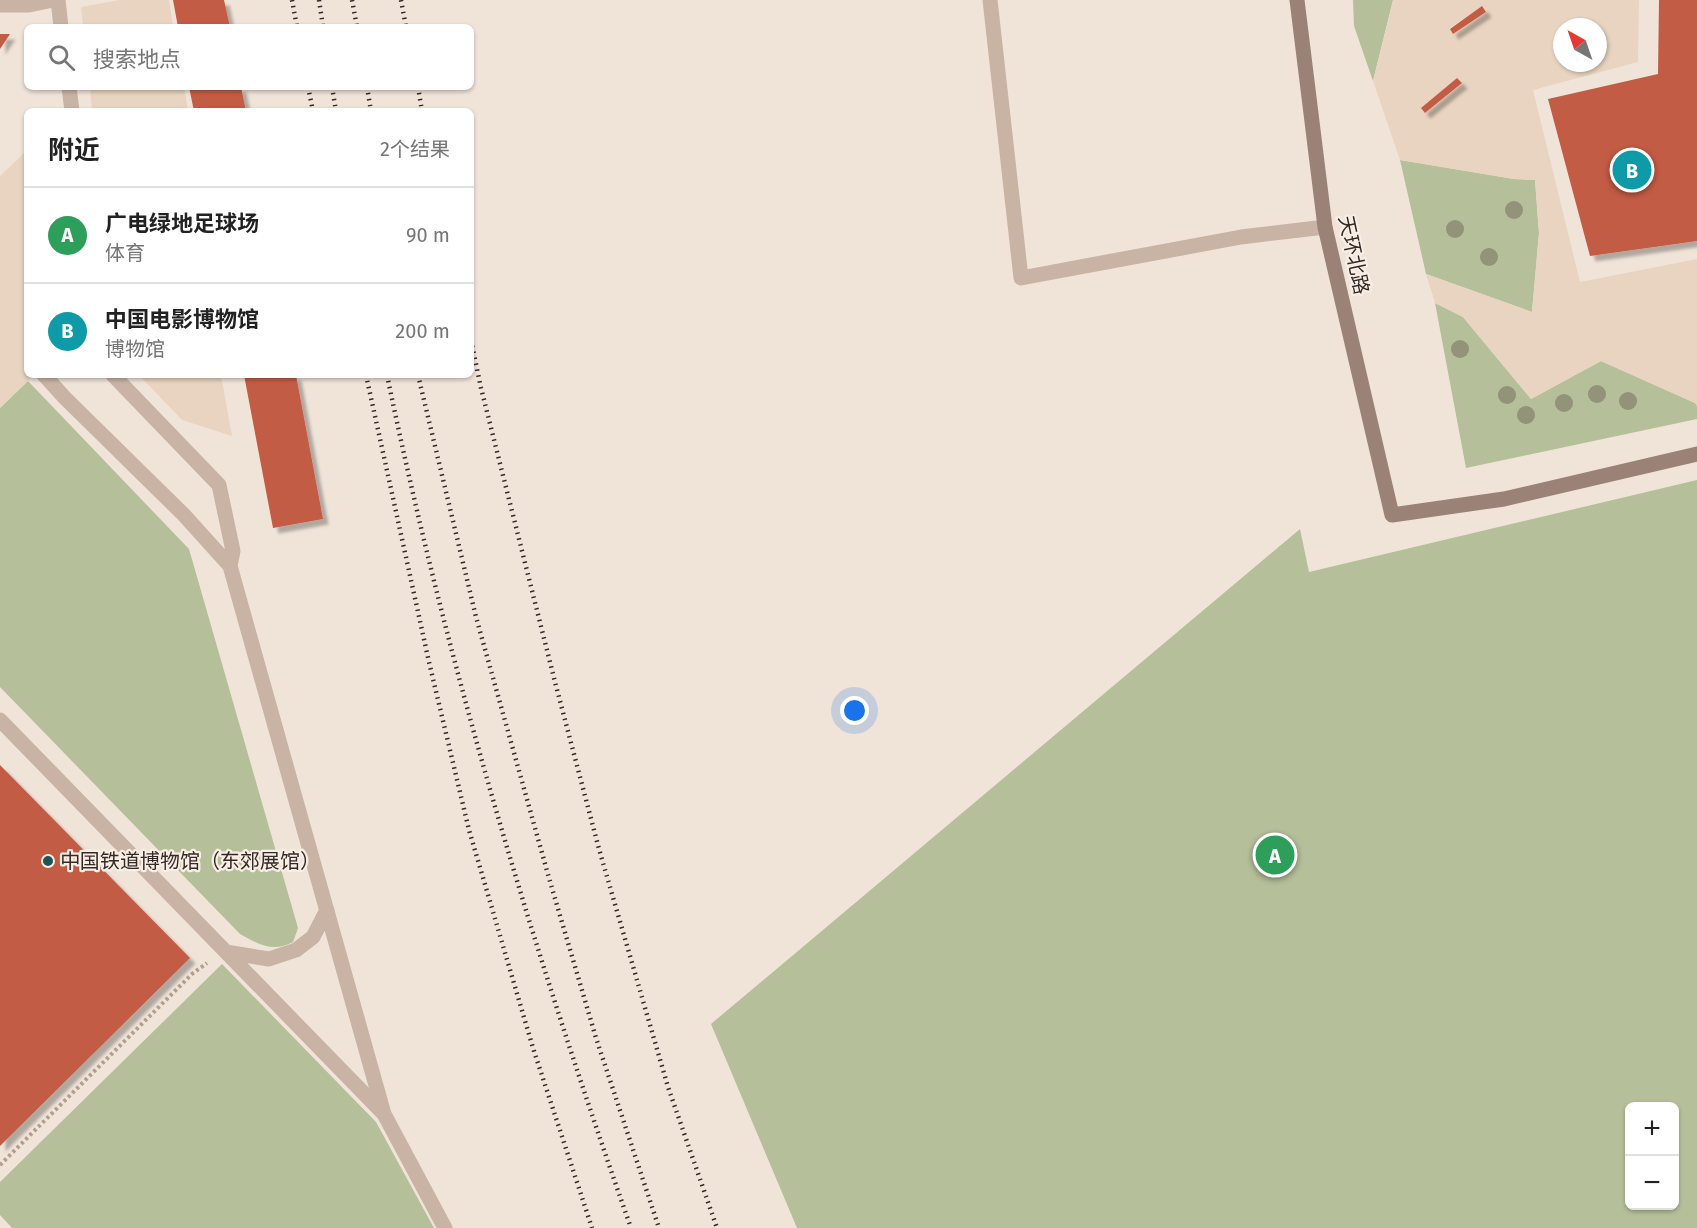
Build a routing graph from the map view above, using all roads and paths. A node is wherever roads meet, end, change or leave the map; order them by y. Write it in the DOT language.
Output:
graph roads {
  1 [pos="53,0"];
  2 [pos="58,0"];
  3 [pos="990,0"];
  4 [pos="1298,0"];
  5 [pos="0,5"];
  6 [pos="61,24"];
  7 [pos="69,90"];
  8 [pos="72,108"];
  9 [pos="1325,227"];
  10 [pos="47,378"];
  11 [pos="116,378"];
  12 [pos="1697,454"];
  13 [pos="230,566"];
  14 [pos="0,720"];
  15 [pos="327,910"];
  16 [pos="226,952"];
  17 [pos="192,974"];
  18 [pos="384,1114"];
  19 [pos="0,1164"];
  20 [pos="446,1228"];
  1 -- 5 [label="lane"];
  2 -- 6 [label="lane"];
  3 -- 9 [label="lane"];
  4 -- 9 [label="street, 天环北路"];
  7 -- 8 [label="lane"];
  9 -- 12 [label="street, 天环北路"];
  10 -- 13 [label="lane"];
  11 -- 13 [label="lane"];
  13 -- 15 [label="lane"];
  14 -- 16 [label="lane"];
  15 -- 16 [label="lane"];
  15 -- 18 [label="lane"];
  16 -- 18 [label="lane"];
  17 -- 19 [label="path"];
  18 -- 20 [label="lane"];
}
